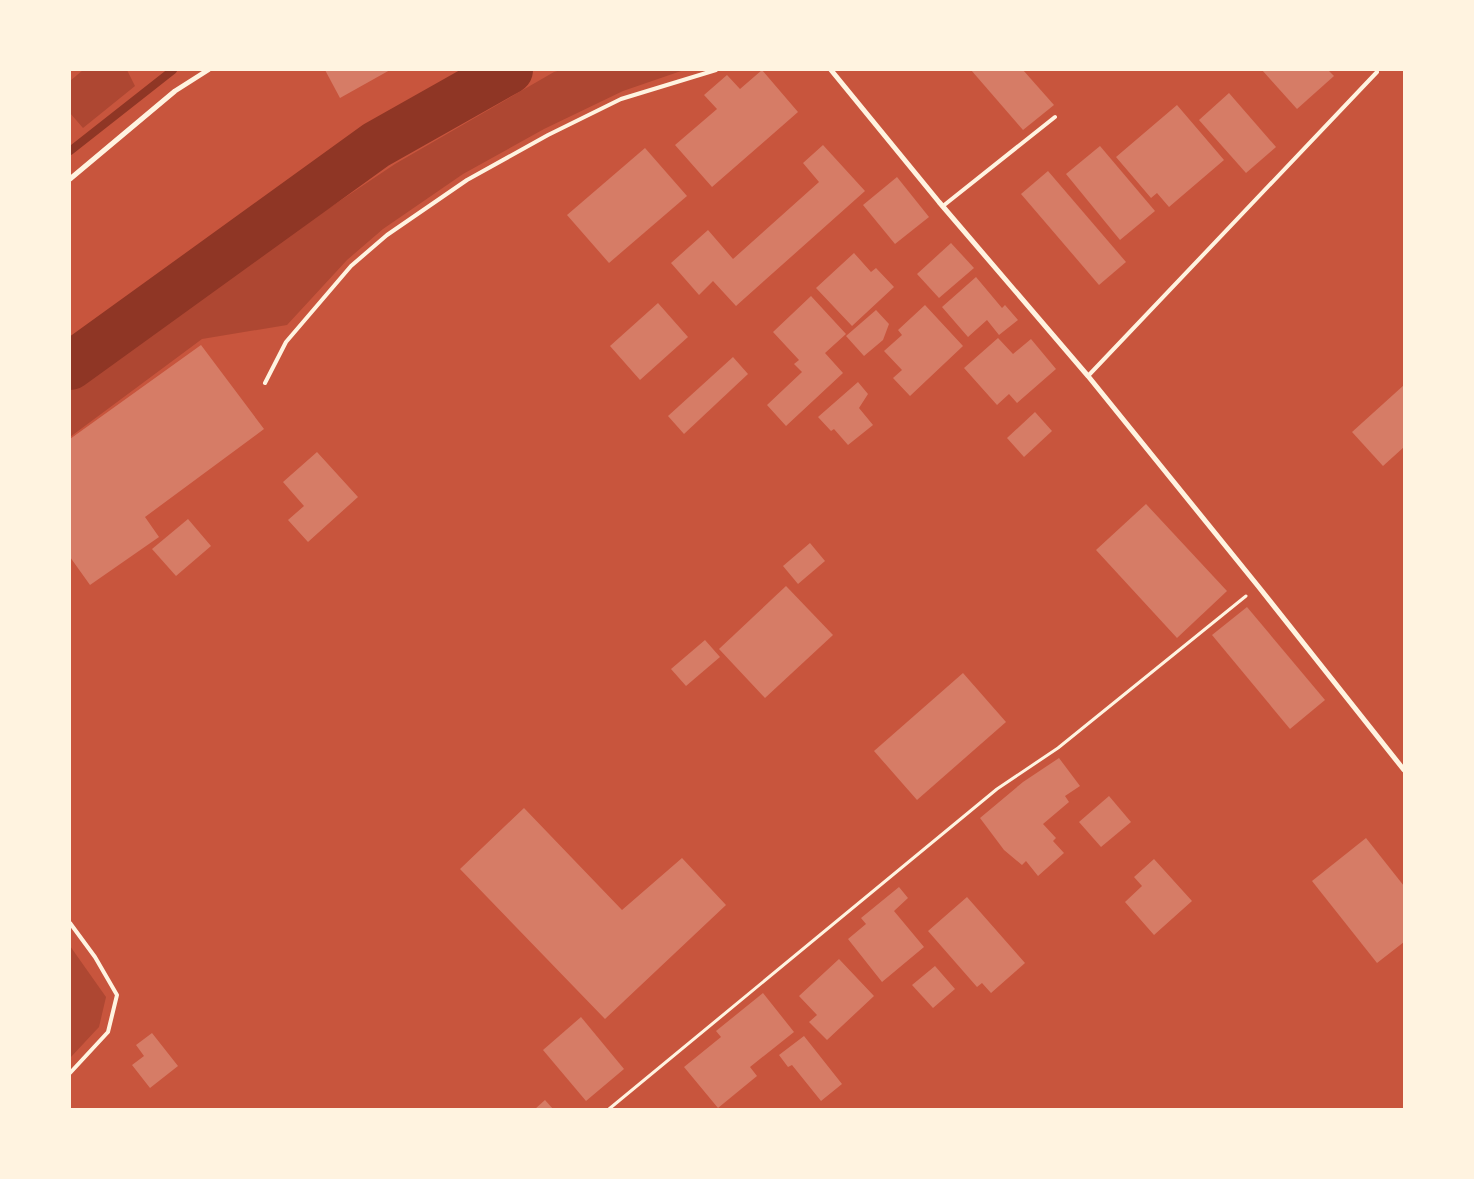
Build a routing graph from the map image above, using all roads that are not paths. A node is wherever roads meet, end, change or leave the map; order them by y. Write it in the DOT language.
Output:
graph roads {
  1 [pos="208,70"];
  2 [pos="716,70"];
  3 [pos="831,70"];
  4 [pos="1377,72"];
  5 [pos="1054,117"];
  6 [pos="70,179"];
  7 [pos="943,206"];
  8 [pos="1088,376"];
  9 [pos="265,384"];
  10 [pos="1404,770"];
  11 [pos="70,923"];
  12 [pos="70,1073"];
  1 -- 6 [label="street"];
  2 -- 9 [label="lane"];
  3 -- 7 [label="street"];
  4 -- 8 [label="lane"];
  5 -- 7 [label="lane"];
  7 -- 8 [label="street"];
  8 -- 10 [label="street"];
  11 -- 12 [label="lane"];
}
